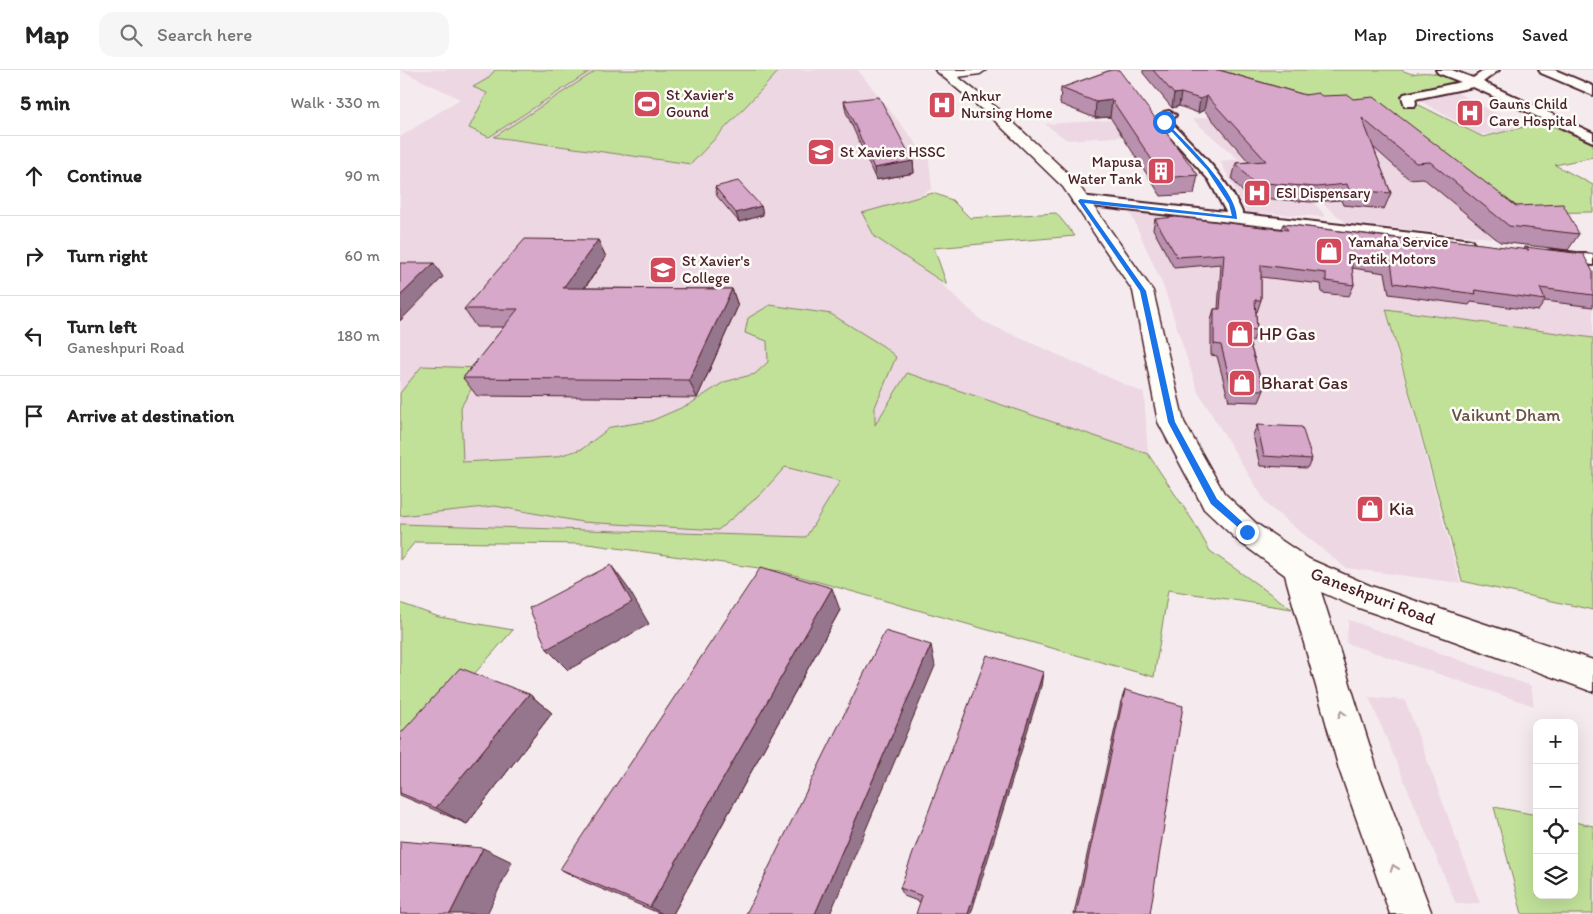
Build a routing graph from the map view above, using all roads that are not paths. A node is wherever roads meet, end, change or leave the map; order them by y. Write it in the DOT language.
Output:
graph roads {
  1 [pos="980,70"];
  2 [pos="1442,70"];
  3 [pos="1493,70"];
  4 [pos="1545,70"];
  5 [pos="1563,70"];
  6 [pos="944,72"];
  7 [pos="1577,72"];
  8 [pos="1474,83"];
  9 [pos="1593,91"];
  10 [pos="1410,103"];
  11 [pos="1169,115"];
  12 [pos="1593,138"];
  13 [pos="1080,201"];
  14 [pos="1236,218"];
  15 [pos="1481,246"];
  16 [pos="1540,253"];
  17 [pos="1593,260"];
  18 [pos="1298,568"];
  19 [pos="1593,676"];
  20 [pos="1411,914"];
  1 -- 6 [label="street"];
  2 -- 8 [label="street"];
  3 -- 8 [label="street"];
  4 -- 9 [label="street"];
  5 -- 7 [label="street"];
  6 -- 13 [label="street, Ganeshpuri Road"];
  8 -- 10 [label="street"];
  8 -- 12 [label="street"];
  11 -- 14 [label="street"];
  13 -- 14 [label="street"];
  13 -- 18 [label="street, Ganeshpuri Road"];
  14 -- 15 [label="street"];
  16 -- 17 [label="street"];
  18 -- 19 [label="street, Ganeshpuri Road"];
  20 -- 18 [label="street, one-way"];
}
